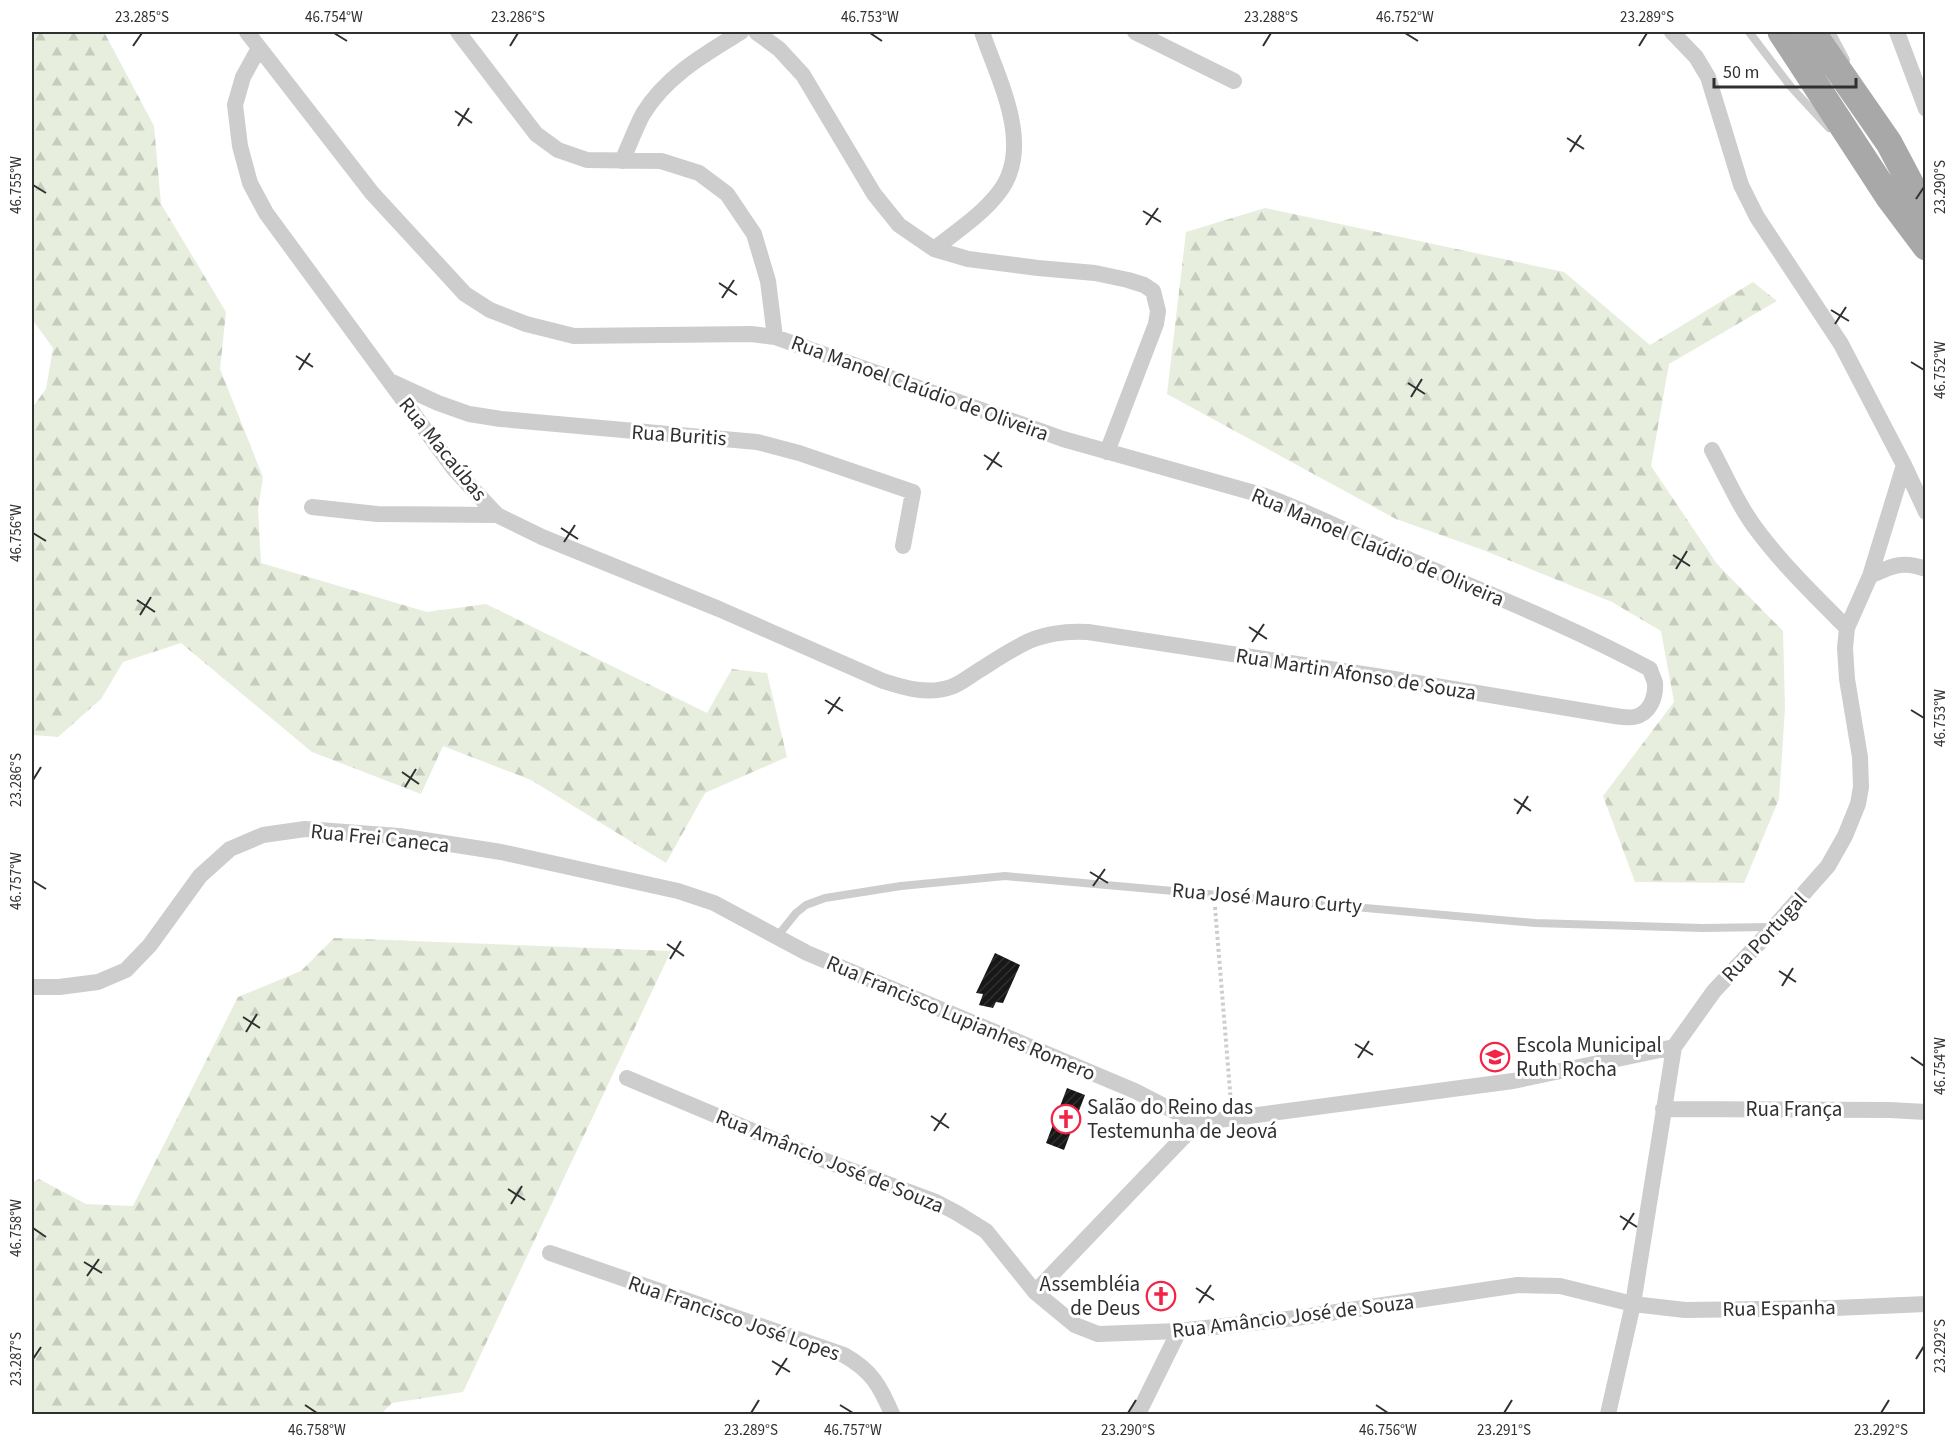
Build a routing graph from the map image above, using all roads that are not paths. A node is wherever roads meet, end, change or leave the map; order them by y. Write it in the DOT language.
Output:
graph roads {
  1 [pos="247,32"];
  2 [pos="458,32"];
  3 [pos="741,32"];
  4 [pos="756,32"];
  5 [pos="982,32"];
  6 [pos="1135,32"];
  7 [pos="1672,32"];
  8 [pos="1749,32"];
  9 [pos="1781,32"];
  10 [pos="1812,32"];
  11 [pos="1831,32"];
  12 [pos="1897,32"];
  13 [pos="260,48"];
  14 [pos="1851,70"];
  15 [pos="1234,81"];
  16 [pos="1857,81"];
  17 [pos="1926,109"];
  18 [pos="1889,143"];
  19 [pos="1864,159"];
  20 [pos="622,161"];
  21 [pos="1916,202"];
  22 [pos="1926,247"];
  23 [pos="934,249"];
  24 [pos="775,337"];
  25 [pos="389,381"];
  26 [pos="1712,450"];
  27 [pos="1107,452"];
  28 [pos="1904,465"];
  29 [pos="312,507"];
  30 [pos="1926,512"];
  31 [pos="497,515"];
  32 [pos="903,546"];
  33 [pos="1926,569"];
  34 [pos="1870,576"];
  35 [pos="1847,628"];
  36 [pos="1048,634"];
  37 [pos="1653,699"];
  38 [pos="1774,927"];
  39 [pos="776,938"];
  40 [pos="32,987"];
  41 [pos="1674,1047"];
  42 [pos="627,1078"];
  43 [pos="1663,1108"];
  44 [pos="1926,1112"];
  45 [pos="1197,1123"];
  46 [pos="550,1253"];
  47 [pos="1035,1292"];
  48 [pos="1633,1304"];
  49 [pos="1926,1304"];
  50 [pos="1179,1331"];
  51 [pos="891,1414"];
  52 [pos="1138,1414"];
  53 [pos="1608,1414"];
  1 -- 13 [label="street, Rua Manoel Claúdio de Oliveira"];
  2 -- 20 [label="street"];
  3 -- 20 [label="street"];
  4 -- 23 [label="street"];
  5 -- 23 [label="street"];
  6 -- 15 [label="street"];
  7 -- 28 [label="street"];
  8 -- 19 [label="lane"];
  9 -- 19 [label="main road"];
  10 -- 18 [label="main road"];
  11 -- 14 [label="lane"];
  12 -- 17 [label="street"];
  13 -- 24 [label="street, Rua Manoel Claúdio de Oliveira"];
  13 -- 25 [label="street, Rua Macaúbas"];
  16 -- 18 [label="lane"];
  18 -- 21 [label="main road"];
  19 -- 21 [label="main road"];
  20 -- 24 [label="street"];
  21 -- 22 [label="main road"];
  23 -- 27 [label="street"];
  24 -- 27 [label="street, Rua Manoel Claúdio de Oliveira"];
  25 -- 31 [label="street, Rua Macaúbas"];
  25 -- 32 [label="street, Rua Buritis"];
  26 -- 35 [label="street"];
  27 -- 37 [label="street, Rua Manoel Claúdio de Oliveira"];
  28 -- 30 [label="street"];
  28 -- 34 [label="street, Rua Portugal"];
  29 -- 31 [label="street"];
  31 -- 36 [label="street, Rua Macaúbas"];
  33 -- 34 [label="street"];
  34 -- 35 [label="street, Rua Portugal"];
  35 -- 38 [label="street, Rua Portugal"];
  36 -- 37 [label="street, Rua Martin Afonso de Souza"];
  38 -- 39 [label="lane, Rua José Mauro Curty"];
  38 -- 41 [label="street, Rua Portugal"];
  39 -- 40 [label="street, Rua Frei Caneca"];
  39 -- 45 [label="street, Rua Francisco Lupianhes Romero"];
  41 -- 43 [label="street, Rua Portugal"];
  41 -- 45 [label="street"];
  42 -- 47 [label="street, Rua Amâncio José de Souza"];
  43 -- 44 [label="street, Rua França"];
  43 -- 48 [label="street, Rua Portugal"];
  45 -- 47 [label="street"];
  46 -- 51 [label="street, Rua Francisco José Lopes"];
  47 -- 50 [label="street, Rua Amâncio José de Souza"];
  48 -- 49 [label="street, Rua Espanha"];
  48 -- 50 [label="street, Rua Amâncio José de Souza"];
  48 -- 53 [label="street, Rua Portugal"];
  50 -- 52 [label="street"];
}
